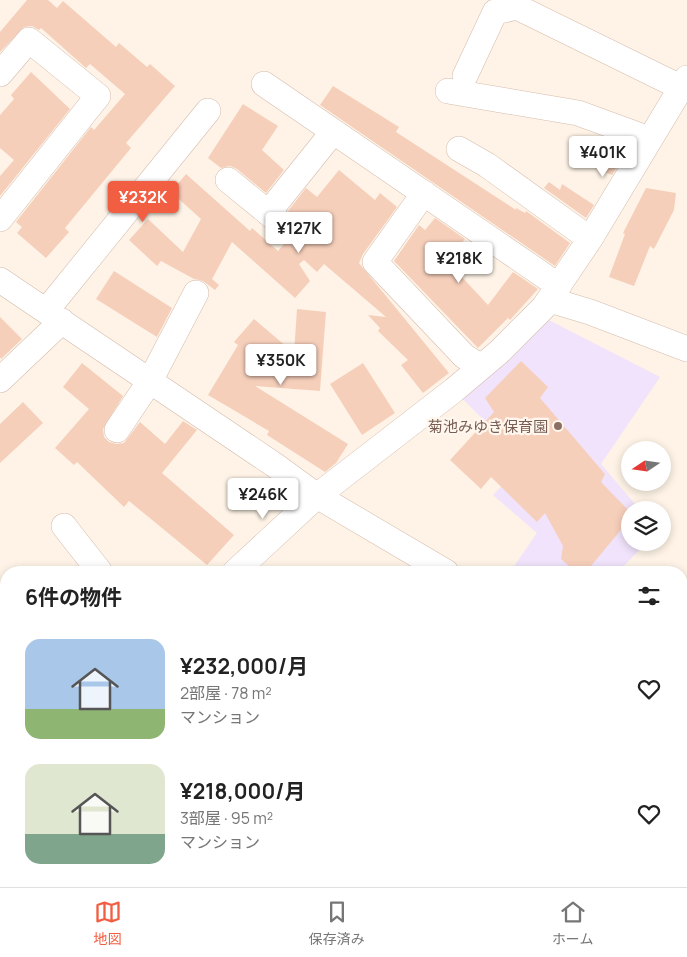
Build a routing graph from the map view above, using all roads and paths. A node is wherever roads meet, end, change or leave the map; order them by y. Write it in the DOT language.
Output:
graph roads {
  1 [pos="0,74"];
  2 [pos="684,82"];
  3 [pos="264,84"];
  4 [pos="208,110"];
  5 [pos="334,132"];
  6 [pos="650,139"];
  7 [pos="459,150"];
  8 [pos="228,180"];
  9 [pos="424,193"];
  10 [pos="0,219"];
  11 [pos="590,239"];
  12 [pos="0,280"];
  13 [pos="196,293"];
  14 [pos="555,293"];
  15 [pos="54,316"];
  16 [pos="687,349"];
  17 [pos="481,367"];
  18 [pos="0,380"];
  19 [pos="150,381"];
  20 [pos="117,430"];
  21 [pos="317,496"];
  22 [pos="64,526"];
  23 [pos="95,566"];
  24 [pos="248,566"];
  25 [pos="434,566"];
  1 -- 10 [label="street"];
  2 -- 6 [label="street"];
  2 -- 6 [label="street"];
  3 -- 5 [label="street"];
  4 -- 15 [label="street"];
  5 -- 8 [label="street"];
  5 -- 9 [label="street"];
  6 -- 11 [label="street"];
  7 -- 11 [label="street"];
  9 -- 14 [label="street"];
  9 -- 17 [label="street"];
  11 -- 14 [label="street"];
  12 -- 15 [label="street"];
  13 -- 19 [label="street"];
  14 -- 16 [label="street"];
  14 -- 17 [label="street"];
  15 -- 18 [label="street"];
  15 -- 19 [label="street"];
  17 -- 21 [label="street"];
  19 -- 20 [label="street"];
  19 -- 21 [label="street"];
  21 -- 24 [label="street"];
  21 -- 25 [label="street"];
  22 -- 23 [label="street"];
}
